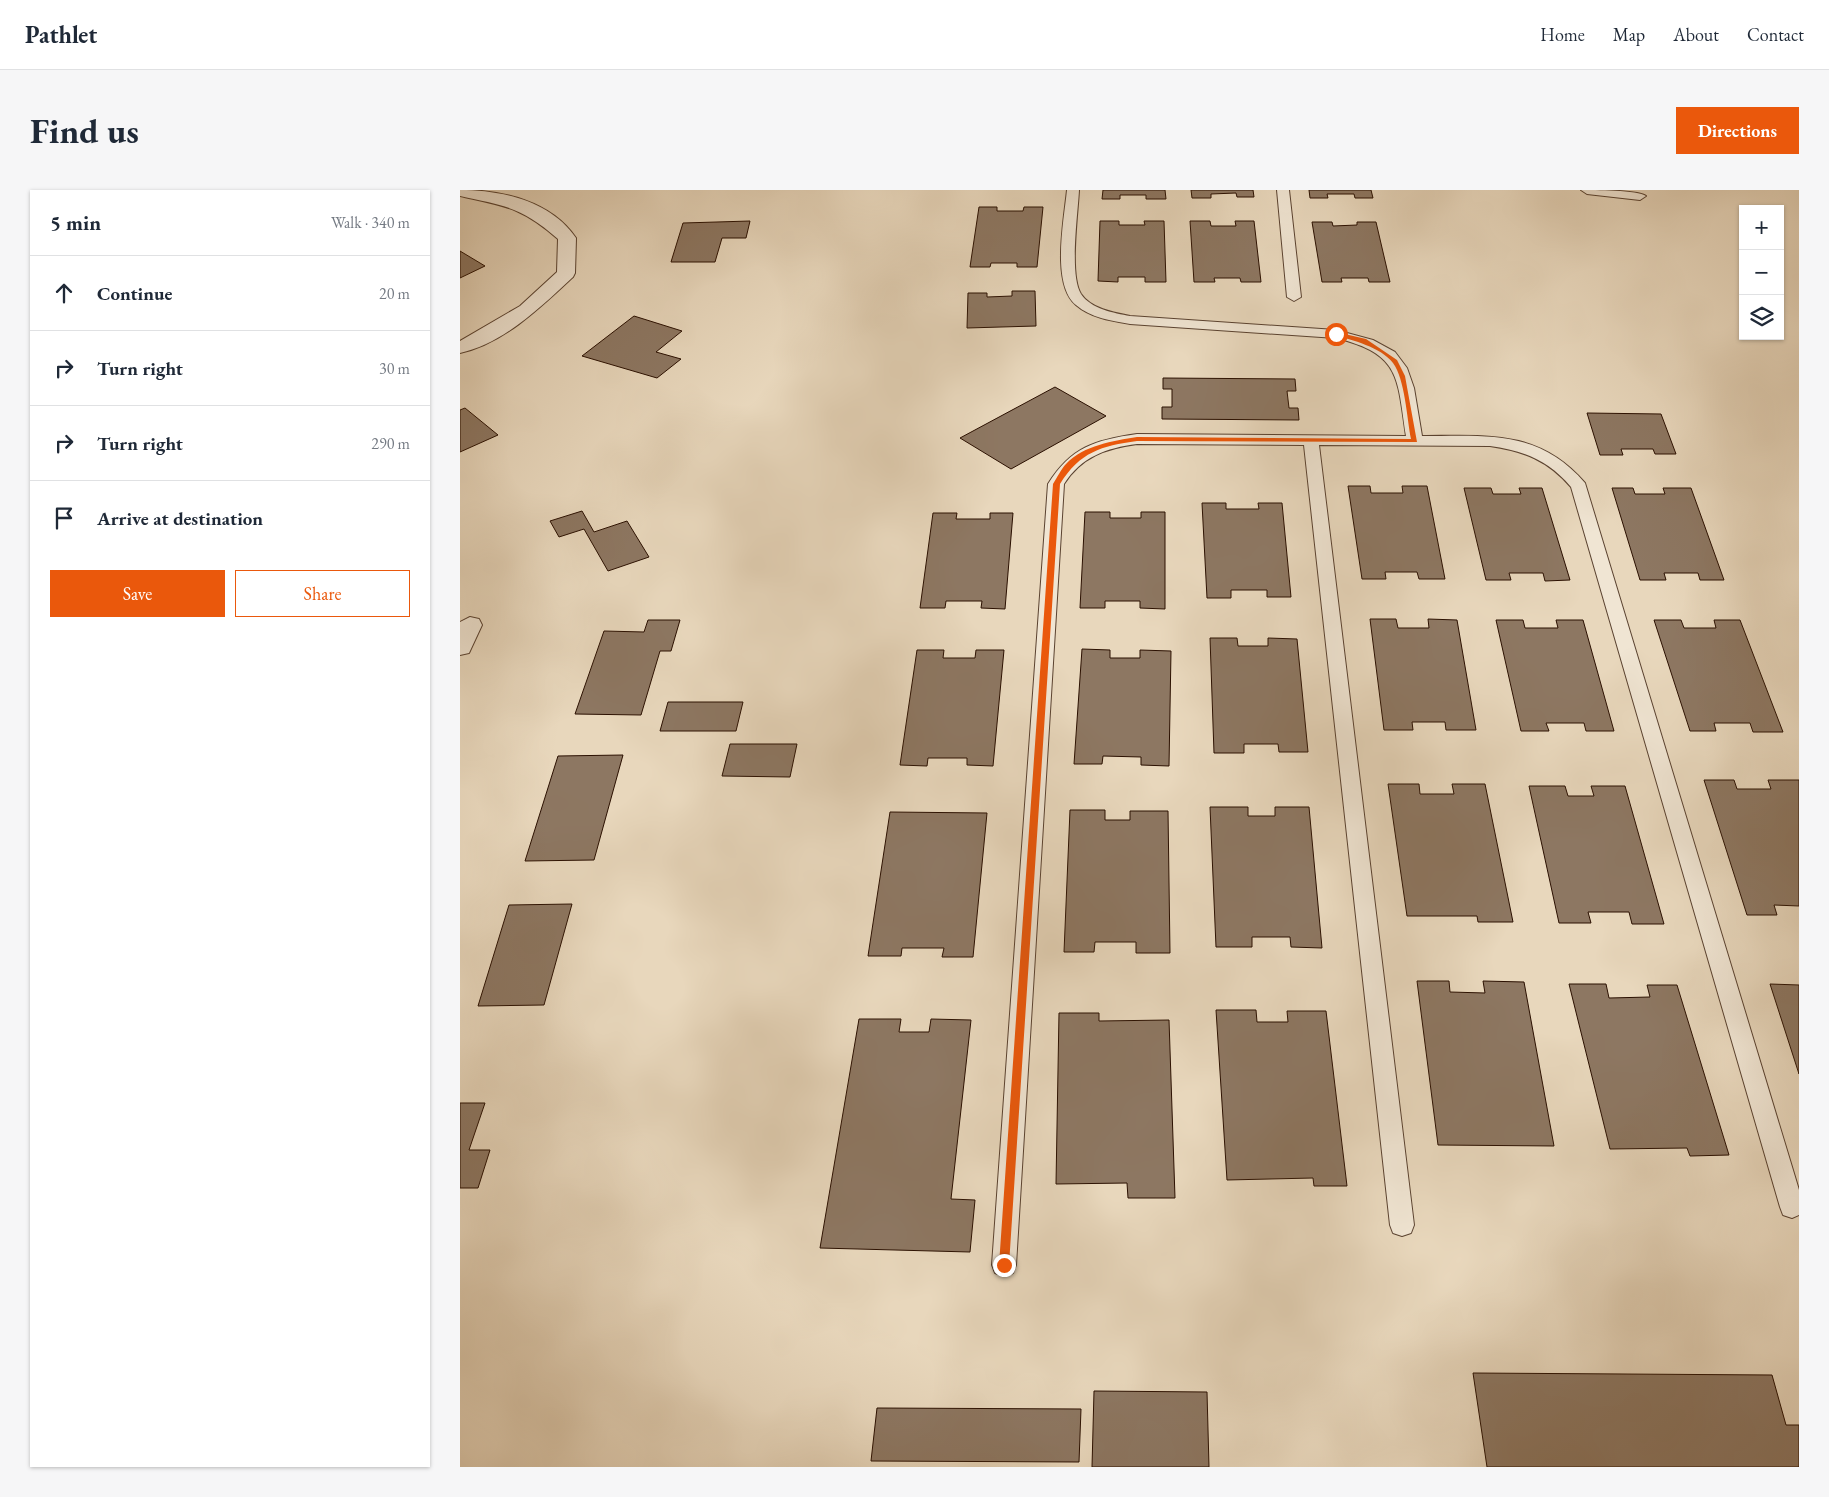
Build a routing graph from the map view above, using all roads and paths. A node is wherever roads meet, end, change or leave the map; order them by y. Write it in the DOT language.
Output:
graph roads {
  1 [pos="460,190"];
  2 [pos="1073,190"];
  3 [pos="1283,190"];
  4 [pos="1587,190"];
  5 [pos="1640,196"];
  6 [pos="1294,297"];
  7 [pos="460,347"];
  8 [pos="1311,440"];
  9 [pos="1415,441"];
  10 [pos="1792,1207"];
  11 [pos="1402,1225"];
  12 [pos="1004,1265"];
  1 -- 7 [label="street"];
  2 -- 9 [label="lane"];
  3 -- 6 [label="lane"];
  4 -- 5 [label="lane"];
  8 -- 9 [label="lane"];
  8 -- 11 [label="lane"];
  8 -- 12 [label="lane"];
  9 -- 10 [label="lane"];
}
